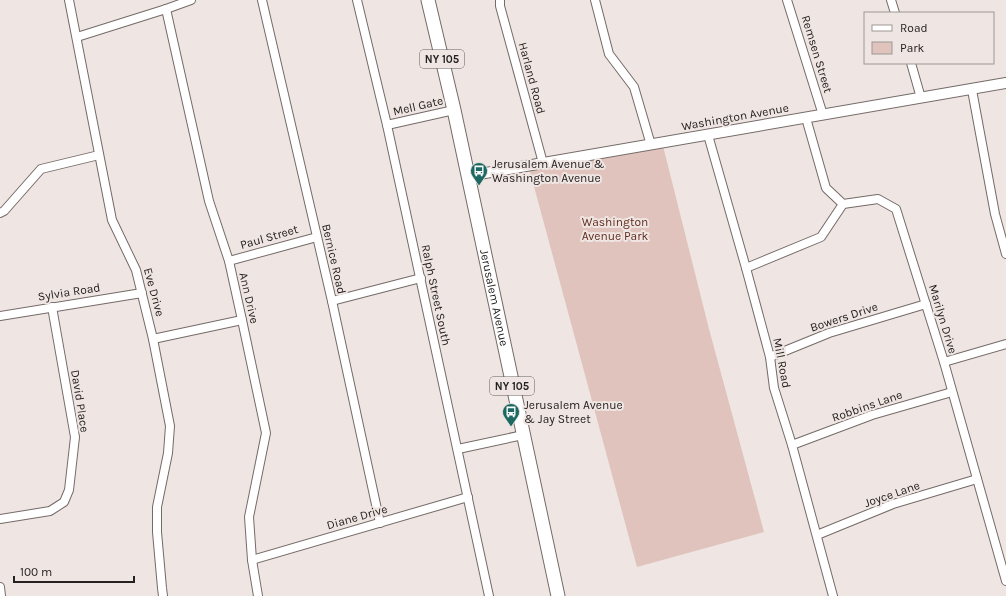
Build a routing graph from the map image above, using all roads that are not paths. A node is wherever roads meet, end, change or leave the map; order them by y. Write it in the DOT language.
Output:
graph roads {
  1 [pos="70,0"];
  2 [pos="191,0"];
  3 [pos="262,0"];
  4 [pos="357,0"];
  5 [pos="428,0"];
  6 [pos="500,0"];
  7 [pos="595,0"];
  8 [pos="787,0"];
  9 [pos="892,0"];
  10 [pos="166,9"];
  11 [pos="895,12"];
  12 [pos="77,37"];
  13 [pos="911,64"];
  14 [pos="1006,84"];
  15 [pos="972,90"];
  16 [pos="921,98"];
  17 [pos="454,110"];
  18 [pos="823,115"];
  19 [pos="806,118"];
  20 [pos="387,125"];
  21 [pos="708,135"];
  22 [pos="650,145"];
  23 [pos="99,155"];
  24 [pos="543,163"];
  25 [pos="468,176"];
  26 [pos="843,204"];
  27 [pos="0,214"];
  28 [pos="317,236"];
  29 [pos="1006,254"];
  30 [pos="229,261"];
  31 [pos="746,268"];
  32 [pos="421,278"];
  33 [pos="142,293"];
  34 [pos="332,301"];
  35 [pos="926,304"];
  36 [pos="52,307"];
  37 [pos="0,316"];
  38 [pos="242,320"];
  39 [pos="153,339"];
  40 [pos="1006,344"];
  41 [pos="770,357"];
  42 [pos="944,362"];
  43 [pos="952,392"];
  44 [pos="523,435"];
  45 [pos="792,445"];
  46 [pos="458,449"];
  47 [pos="977,480"];
  48 [pos="468,497"];
  49 [pos="0,520"];
  50 [pos="380,523"];
  51 [pos="817,535"];
  52 [pos="252,560"];
  53 [pos="1006,581"];
  54 [pos="0,587"];
  55 [pos="1,596"];
  56 [pos="163,596"];
  57 [pos="258,596"];
  58 [pos="489,596"];
  59 [pos="558,596"];
  60 [pos="833,596"];
  1 -- 12 [label="street, Eve Drive"];
  2 -- 10 [label="street"];
  3 -- 28 [label="street, Bernice Road"];
  4 -- 20 [label="street, Ralph Street South"];
  5 -- 17 [label="main road, Jerusalem Avenue / NY 105"];
  6 -- 24 [label="street, Harland Road"];
  7 -- 22 [label="street"];
  8 -- 18 [label="street, Remsen Street"];
  9 -- 11 [label="street"];
  10 -- 12 [label="street"];
  10 -- 30 [label="street, Ann Drive"];
  12 -- 23 [label="street, Eve Drive"];
  13 -- 16 [label="street"];
  14 -- 15 [label="street, Washington Avenue"];
  15 -- 16 [label="street, Washington Avenue"];
  15 -- 29 [label="street"];
  16 -- 18 [label="street, Washington Avenue"];
  17 -- 20 [label="street, Mell Gate"];
  17 -- 25 [label="main road, Jerusalem Avenue / NY 105"];
  18 -- 19 [label="street, Washington Avenue"];
  19 -- 21 [label="street, Washington Avenue"];
  19 -- 26 [label="street"];
  20 -- 32 [label="street, Ralph Street South"];
  21 -- 22 [label="street, Washington Avenue"];
  21 -- 31 [label="street, Mill Road"];
  22 -- 24 [label="street, Washington Avenue"];
  23 -- 27 [label="street"];
  23 -- 33 [label="street, Eve Drive"];
  24 -- 25 [label="street, Washington Avenue"];
  25 -- 44 [label="main road, Jerusalem Avenue / NY 105"];
  26 -- 31 [label="street"];
  26 -- 35 [label="street, Marilyn Drive"];
  28 -- 30 [label="street, Paul Street"];
  28 -- 34 [label="street, Bernice Road"];
  30 -- 38 [label="street, Ann Drive"];
  31 -- 41 [label="street, Mill Road"];
  32 -- 34 [label="street"];
  32 -- 46 [label="street, Ralph Street South"];
  33 -- 36 [label="street, Sylvia Road"];
  33 -- 39 [label="street, Eve Drive"];
  34 -- 50 [label="street, Bernice Road"];
  35 -- 41 [label="street, Bowers Drive"];
  35 -- 42 [label="street, Marilyn Drive"];
  36 -- 37 [label="street, Sylvia Road"];
  36 -- 49 [label="street, David Place"];
  38 -- 39 [label="street"];
  38 -- 52 [label="street, Ann Drive"];
  39 -- 56 [label="street, Eve Drive"];
  40 -- 42 [label="street"];
  41 -- 45 [label="street, Mill Road"];
  42 -- 43 [label="street, Marilyn Drive"];
  43 -- 45 [label="street, Robbins Lane"];
  43 -- 47 [label="street, Marilyn Drive"];
  44 -- 46 [label="street"];
  44 -- 59 [label="main road, Jerusalem Avenue / NY 105"];
  45 -- 51 [label="street, Mill Road"];
  46 -- 48 [label="street, Ralph Street South"];
  47 -- 51 [label="street, Joyce Lane"];
  47 -- 53 [label="street, Marilyn Drive"];
  48 -- 50 [label="street, Diane Drive"];
  48 -- 58 [label="street, Ralph Street South"];
  50 -- 52 [label="street, Diane Drive"];
  51 -- 60 [label="street, Mill Road"];
  52 -- 57 [label="street, Ann Drive"];
  54 -- 55 [label="street"];
}
